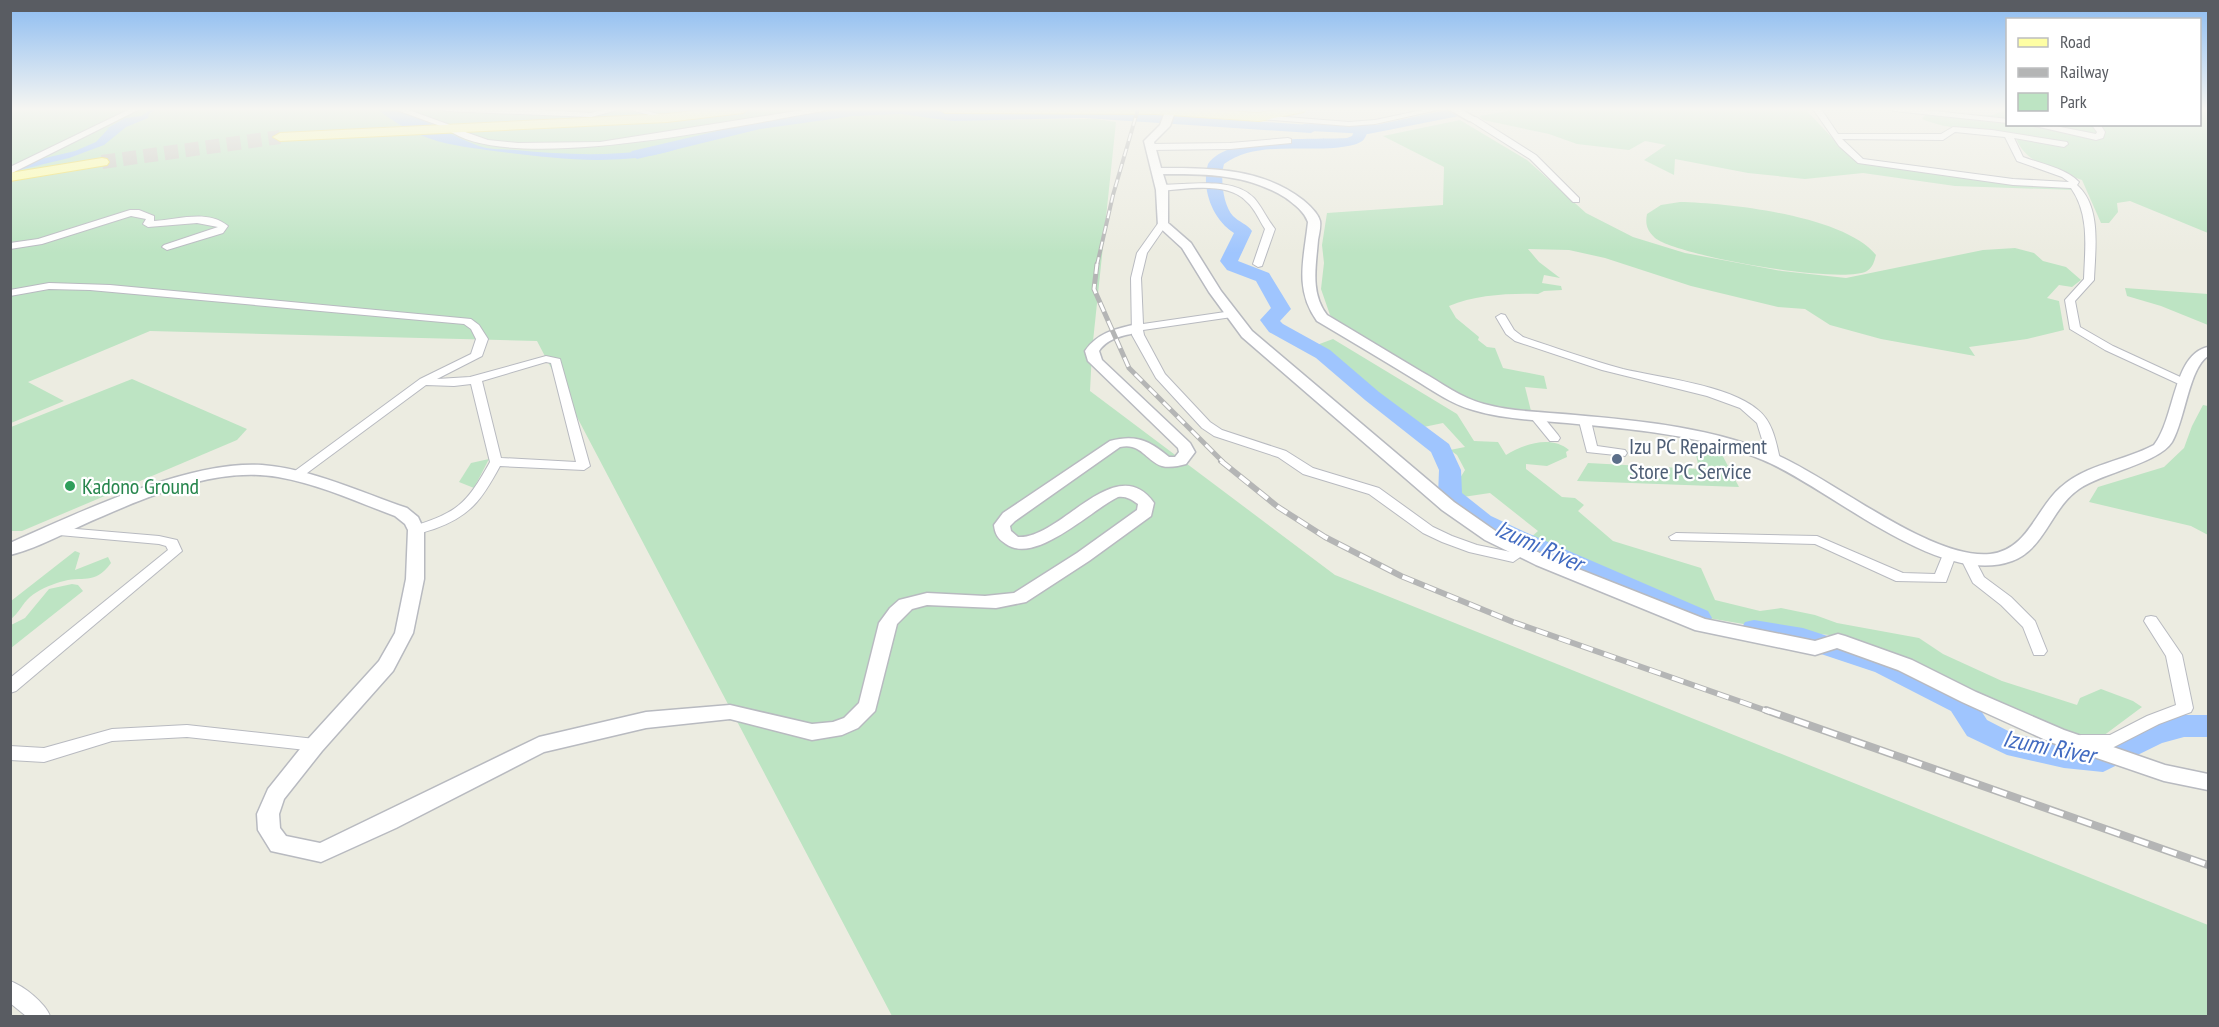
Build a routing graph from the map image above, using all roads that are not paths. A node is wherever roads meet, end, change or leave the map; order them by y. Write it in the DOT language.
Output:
graph roads {
  1 [pos="38,157"];
  2 [pos="1153,157"];
  3 [pos="1531,157"];
  4 [pos="1856,157"];
  5 [pos="2019,157"];
  6 [pos="30,161"];
  7 [pos="102,162"];
  8 [pos="10,163"];
  9 [pos="10,171"];
  10 [pos="1157,171"];
  11 [pos="10,177"];
  12 [pos="2075,187"];
  13 [pos="1161,188"];
  14 [pos="1576,200"];
  15 [pos="1162,224"];
  16 [pos="10,246"];
  17 [pos="168,247"];
  18 [pos="1258,264"];
  19 [pos="10,293"];
  20 [pos="1232,314"];
  21 [pos="1501,317"];
  22 [pos="1137,328"];
  23 [pos="2208,351"];
  24 [pos="475,378"];
  25 [pos="424,381"];
  26 [pos="2185,383"];
  27 [pos="1536,416"];
  28 [pos="1585,421"];
  29 [pos="1554,438"];
  30 [pos="1621,453"];
  31 [pos="1774,459"];
  32 [pos="496,462"];
  33 [pos="294,476"];
  34 [pos="416,530"];
  35 [pos="53,531"];
  36 [pos="1676,537"];
  37 [pos="10,550"];
  38 [pos="1522,551"];
  39 [pos="1949,555"];
  40 [pos="1968,559"];
  41 [pos="2151,621"];
  42 [pos="2039,651"];
  43 [pos="10,687"];
  44 [pos="2068,740"];
  45 [pos="315,745"];
  46 [pos="10,753"];
  47 [pos="2208,782"];
  48 [pos="10,990"];
  49 [pos="40,1017"];
  1 -- 6 [label="street"];
  2 -- 10 [label="street"];
  3 -- 14 [label="street"];
  4 -- 5 [label="street"];
  6 -- 8 [label="street"];
  6 -- 9 [label="street"];
  7 -- 11 [label="main road"];
  10 -- 13 [label="street"];
  10 -- 27 [label="street"];
  12 -- 26 [label="street"];
  13 -- 15 [label="street"];
  13 -- 18 [label="street"];
  15 -- 20 [label="street"];
  15 -- 22 [label="street"];
  16 -- 17 [label="street"];
  19 -- 25 [label="street"];
  20 -- 22 [label="street"];
  20 -- 38 [label="street"];
  21 -- 31 [label="street"];
  22 -- 38 [label="street"];
  22 -- 45 [label="street"];
  23 -- 26 [label="street"];
  24 -- 25 [label="street"];
  24 -- 32 [label="street"];
  24 -- 32 [label="street"];
  25 -- 33 [label="street"];
  26 -- 40 [label="street"];
  27 -- 28 [label="street"];
  27 -- 29 [label="street"];
  28 -- 30 [label="street"];
  28 -- 31 [label="street"];
  31 -- 39 [label="street"];
  32 -- 34 [label="street"];
  33 -- 34 [label="street"];
  33 -- 35 [label="street"];
  34 -- 45 [label="street"];
  35 -- 37 [label="street"];
  35 -- 43 [label="street"];
  36 -- 39 [label="street"];
  38 -- 44 [label="street"];
  39 -- 40 [label="street"];
  40 -- 42 [label="street"];
  41 -- 44 [label="street"];
  44 -- 47 [label="street"];
  45 -- 46 [label="street"];
  48 -- 49 [label="street"];
}
